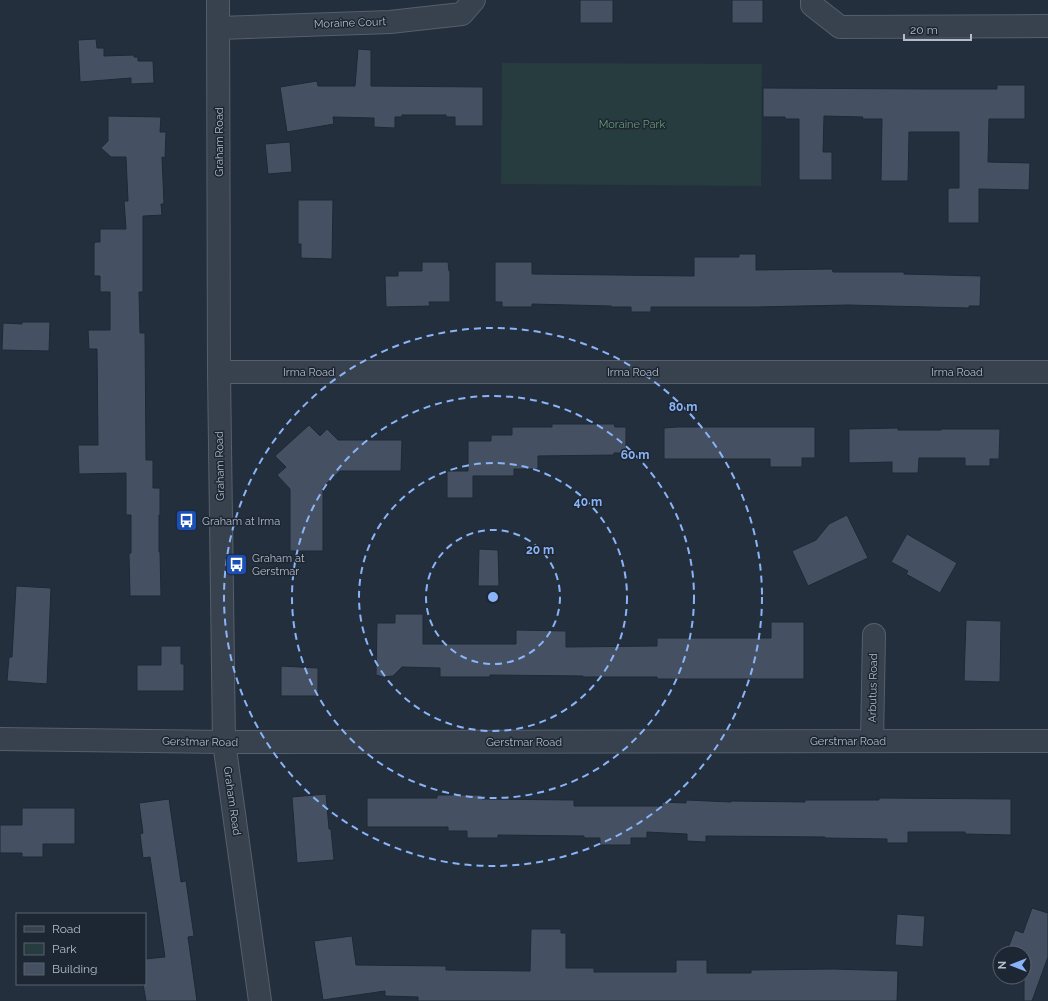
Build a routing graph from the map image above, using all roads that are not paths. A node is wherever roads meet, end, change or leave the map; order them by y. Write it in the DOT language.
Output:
graph roads {
  1 [pos="218,0"];
  2 [pos="474,0"];
  3 [pos="812,0"];
  4 [pos="1048,26"];
  5 [pos="219,28"];
  6 [pos="219,372"];
  7 [pos="1048,372"];
  8 [pos="874,635"];
  9 [pos="0,739"];
  10 [pos="872,741"];
  11 [pos="1048,741"];
  12 [pos="224,742"];
  13 [pos="260,1001"];
  1 -- 5 [label="street, Graham Road"];
  2 -- 5 [label="street, Moraine Court"];
  3 -- 4 [label="street"];
  5 -- 6 [label="street, Graham Road"];
  6 -- 7 [label="street, Irma Road"];
  6 -- 12 [label="street, Graham Road"];
  8 -- 10 [label="street, Arbutus Road"];
  9 -- 12 [label="street, Gerstmar Road"];
  10 -- 11 [label="street, Gerstmar Road"];
  10 -- 12 [label="street, Gerstmar Road"];
  12 -- 13 [label="street, Graham Road"];
}
